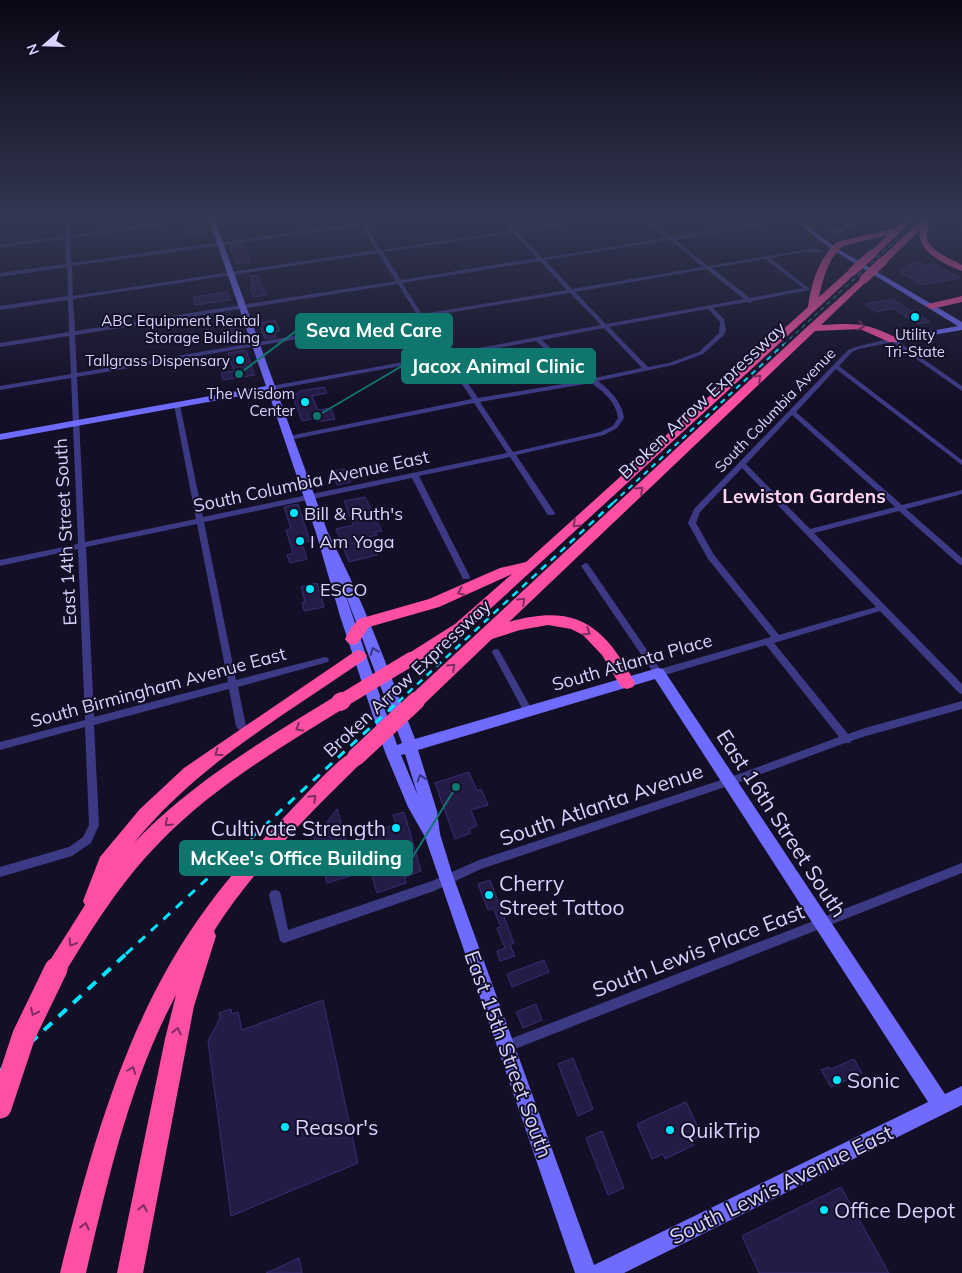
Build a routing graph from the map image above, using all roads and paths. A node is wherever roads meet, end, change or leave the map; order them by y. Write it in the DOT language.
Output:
graph roads {
  1 [pos="69,279"];
  2 [pos="193,279"];
  3 [pos="233,279"];
  4 [pos="396,279"];
  5 [pos="415,279"];
  6 [pos="560,279"];
  7 [pos="640,279"];
  8 [pos="723,279"];
  9 [pos="794,279"];
  10 [pos="819,279"];
  11 [pos="844,279"];
  12 [pos="864,279"];
  13 [pos="885,279"];
  14 [pos="398,282"];
  15 [pos="571,291"];
  16 [pos="70,297"];
  17 [pos="962,299"];
  18 [pos="750,301"];
  19 [pos="931,306"];
  20 [pos="243,307"];
  21 [pos="0,308"];
  22 [pos="710,308"];
  23 [pos="813,308"];
  24 [pos="421,317"];
  25 [pos="962,326"];
  26 [pos="606,327"];
  27 [pos="811,328"];
  28 [pos="72,334"];
  29 [pos="538,339"];
  30 [pos="893,340"];
  31 [pos="0,345"];
  32 [pos="256,345"];
  33 [pos="446,356"];
  34 [pos="836,366"];
  35 [pos="646,369"];
  36 [pos="74,375"];
  37 [pos="593,380"];
  38 [pos="0,388"];
  39 [pos="271,388"];
  40 [pos="962,389"];
  41 [pos="476,401"];
  42 [pos="177,405"];
  43 [pos="792,412"];
  44 [pos="76,423"];
  45 [pos="0,438"];
  46 [pos="289,438"];
  47 [pos="511,453"];
  48 [pos="962,463"];
  49 [pos="742,464"];
  50 [pos="414,474"];
  51 [pos="962,492"];
  52 [pos="310,496"];
  53 [pos="901,507"];
  54 [pos="551,513"];
  55 [pos="200,520"];
  56 [pos="695,531"];
  57 [pos="808,532"];
  58 [pos="322,534"];
  59 [pos="82,546"];
  60 [pos="962,562"];
  61 [pos="0,563"];
  62 [pos="531,566"];
  63 [pos="585,566"];
  64 [pos="466,577"];
  65 [pos="882,608"];
  66 [pos="364,623"];
  67 [pos="486,634"];
  68 [pos="353,638"];
  69 [pos="778,639"];
  70 [pos="768,642"];
  71 [pos="496,652"];
  72 [pos="359,656"];
  73 [pos="325,660"];
  74 [pos="658,674"];
  75 [pos="627,683"];
  76 [pos="233,684"];
  77 [pos="962,690"];
  78 [pos="962,705"];
  79 [pos="528,711"];
  80 [pos="90,722"];
  81 [pos="241,726"];
  82 [pos="847,740"];
  83 [pos="0,746"];
  84 [pos="410,746"];
  85 [pos="392,752"];
  86 [pos="729,781"];
  87 [pos="432,834"];
  88 [pos="962,868"];
  89 [pos="0,872"];
  90 [pos="447,880"];
  91 [pos="275,895"];
  92 [pos="213,915"];
  93 [pos="87,918"];
  94 [pos="822,923"];
  95 [pos="505,1047"];
  96 [pos="962,1095"];
  97 [pos="941,1105"];
  98 [pos="0,1107"];
  99 [pos="73,1273"];
  100 [pos="130,1273"];
  101 [pos="586,1273"];
  102 [pos="601,1273"];
  1 -- 16 [label="street, East 14th Street South"];
  2 -- 16 [label="street"];
  3 -- 20 [label="main road, East 15th Street South"];
  4 -- 14 [label="street"];
  5 -- 14 [label="street"];
  6 -- 15 [label="street"];
  7 -- 15 [label="street"];
  8 -- 18 [label="street"];
  9 -- 18 [label="street"];
  10 -- 23 [label="highway"];
  11 -- 23 [label="highway, Broken Arrow Expressway, bridge"];
  12 -- 27 [label="highway, Broken Arrow Expressway, bridge"];
  13 -- 19 [label="main road"];
  14 -- 20 [label="street"];
  14 -- 24 [label="street"];
  15 -- 24 [label="street"];
  15 -- 26 [label="street"];
  16 -- 21 [label="street"];
  16 -- 28 [label="street, East 14th Street South"];
  17 -- 19 [label="highway"];
  18 -- 22 [label="street"];
  19 -- 25 [label="main road"];
  20 -- 28 [label="street"];
  20 -- 32 [label="main road, East 15th Street South"];
  22 -- 26 [label="street"];
  22 -- 35 [label="street"];
  23 -- 62 [label="highway, Broken Arrow Expressway, one-way"];
  24 -- 32 [label="street"];
  24 -- 33 [label="street"];
  25 -- 30 [label="main road, South Columbia Avenue"];
  26 -- 29 [label="street"];
  26 -- 35 [label="street"];
  27 -- 30 [label="highway, one-way"];
  67 -- 27 [label="highway, Broken Arrow Expressway, one-way"];
  28 -- 31 [label="street"];
  28 -- 36 [label="street, East 14th Street South"];
  29 -- 33 [label="street"];
  29 -- 37 [label="street"];
  30 -- 34 [label="street, South Columbia Avenue"];
  30 -- 40 [label="street"];
  32 -- 36 [label="street"];
  32 -- 39 [label="main road, East 15th Street South"];
  33 -- 39 [label="street"];
  33 -- 41 [label="street"];
  34 -- 43 [label="street, South Columbia Avenue"];
  34 -- 48 [label="street"];
  35 -- 37 [label="street"];
  36 -- 38 [label="street"];
  36 -- 44 [label="street, East 14th Street South"];
  37 -- 41 [label="street"];
  37 -- 47 [label="street, South Columbia Avenue East"];
  39 -- 42 [label="main road"];
  39 -- 46 [label="main road, East 15th Street South"];
  41 -- 46 [label="street"];
  41 -- 47 [label="street"];
  42 -- 44 [label="main road"];
  42 -- 55 [label="street"];
  43 -- 49 [label="street, South Columbia Avenue"];
  43 -- 53 [label="street"];
  44 -- 45 [label="main road"];
  44 -- 59 [label="street, East 14th Street South"];
  46 -- 52 [label="main road, East 15th Street South"];
  47 -- 50 [label="street, South Columbia Avenue East"];
  47 -- 54 [label="street"];
  49 -- 56 [label="street, South Columbia Avenue"];
  49 -- 57 [label="street"];
  50 -- 52 [label="street, South Columbia Avenue East"];
  50 -- 64 [label="street"];
  51 -- 53 [label="street"];
  52 -- 55 [label="street, South Columbia Avenue East"];
  52 -- 58 [label="main road, East 15th Street South"];
  53 -- 57 [label="street"];
  53 -- 60 [label="street"];
  55 -- 59 [label="street, South Columbia Avenue East"];
  55 -- 76 [label="street"];
  56 -- 69 [label="street"];
  57 -- 65 [label="street"];
  58 -- 66 [label="main road, East 15th Street South"];
  58 -- 68 [label="main road, East 15th Street South"];
  59 -- 61 [label="street, South Columbia Avenue East"];
  59 -- 80 [label="street, East 14th Street South"];
  62 -- 66 [label="highway, one-way"];
  62 -- 93 [label="highway, Broken Arrow Expressway, one-way, bridge"];
  63 -- 74 [label="street, East 16th Street South"];
  65 -- 69 [label="street, South Atlanta Place"];
  65 -- 77 [label="street"];
  66 -- 68 [label="highway"];
  84 -- 66 [label="main road, East 15th Street South, one-way"];
  67 -- 75 [label="highway, one-way"];
  92 -- 67 [label="highway, Broken Arrow Expressway, one-way, bridge"];
  68 -- 72 [label="main road, East 15th Street South"];
  69 -- 70 [label="street, South Atlanta Place"];
  70 -- 74 [label="street, South Atlanta Place"];
  70 -- 82 [label="street"];
  71 -- 79 [label="street"];
  72 -- 85 [label="main road, East 15th Street South"];
  72 -- 93 [label="highway, one-way"];
  73 -- 76 [label="street, South Birmingham Avenue East"];
  74 -- 75 [label="main road, South Atlanta Place"];
  74 -- 86 [label="main road, East 16th Street South"];
  75 -- 79 [label="main road, South Atlanta Place"];
  76 -- 80 [label="street, South Birmingham Avenue East"];
  76 -- 81 [label="street"];
  78 -- 82 [label="street, South Atlanta Avenue"];
  79 -- 84 [label="main road, South Atlanta Place"];
  80 -- 83 [label="street, South Birmingham Avenue East"];
  80 -- 89 [label="street, East 14th Street South"];
  82 -- 86 [label="street, South Atlanta Avenue"];
  84 -- 85 [label="main road, South Atlanta Place"];
  87 -- 84 [label="main road, East 15th Street South, one-way"];
  85 -- 87 [label="main road, East 15th Street South"];
  86 -- 90 [label="street, South Atlanta Avenue"];
  86 -- 94 [label="main road, East 16th Street South"];
  87 -- 90 [label="main road, East 15th Street South"];
  88 -- 94 [label="street, South Lewis Place East"];
  90 -- 91 [label="street, South Atlanta Avenue"];
  90 -- 95 [label="main road, East 15th Street South"];
  99 -- 92 [label="highway, Broken Arrow Expressway, one-way"];
  100 -- 92 [label="highway, one-way"];
  93 -- 98 [label="highway, Broken Arrow Expressway, one-way, bridge"];
  94 -- 95 [label="street, South Lewis Place East"];
  94 -- 97 [label="main road, East 16th Street South"];
  95 -- 101 [label="main road, East 15th Street South"];
  96 -- 97 [label="main road, South Lewis Avenue East"];
  97 -- 102 [label="main road, South Lewis Avenue East"];
}
